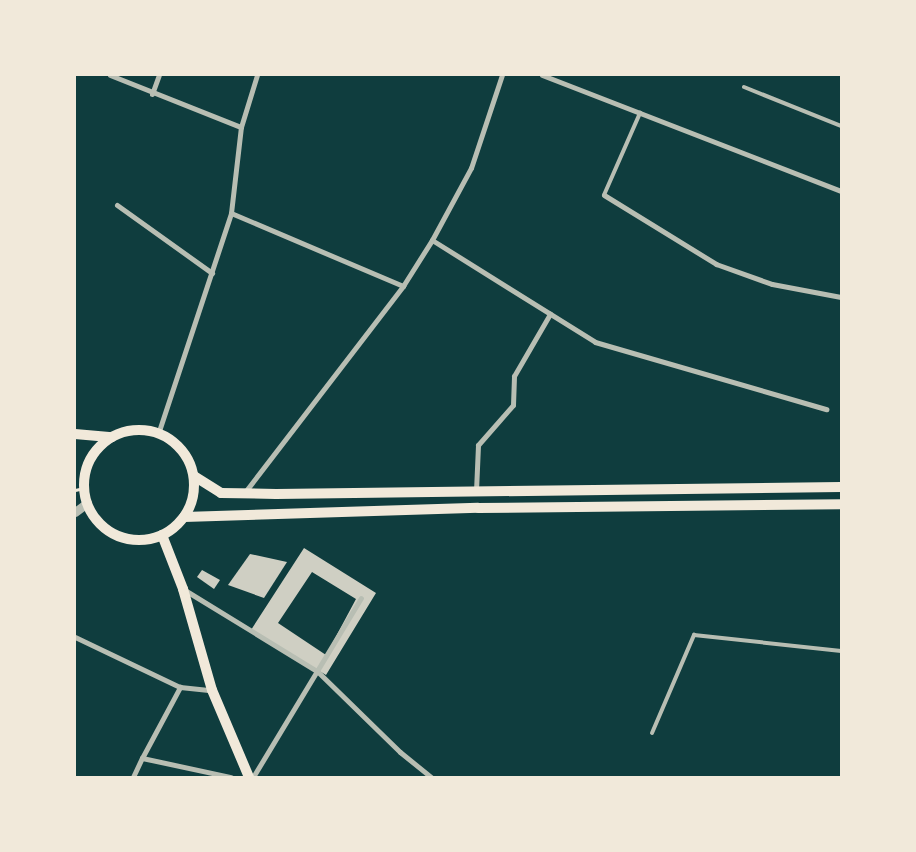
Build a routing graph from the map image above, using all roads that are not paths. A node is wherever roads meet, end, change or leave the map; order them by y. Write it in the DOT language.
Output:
graph roads {
  1 [pos="110,75"];
  2 [pos="159,75"];
  3 [pos="257,75"];
  4 [pos="502,75"];
  5 [pos="542,75"];
  6 [pos="744,87"];
  7 [pos="152,94"];
  8 [pos="640,113"];
  9 [pos="841,126"];
  10 [pos="241,127"];
  11 [pos="841,191"];
  12 [pos="604,195"];
  13 [pos="117,205"];
  14 [pos="231,213"];
  15 [pos="432,240"];
  16 [pos="212,273"];
  17 [pos="403,286"];
  18 [pos="841,297"];
  19 [pos="550,314"];
  20 [pos="826,408"];
  21 [pos="75,434"];
  22 [pos="158,434"];
  23 [pos="112,437"];
  24 [pos="75,471"];
  25 [pos="194,476"];
  26 [pos="81,486"];
  27 [pos="841,487"];
  28 [pos="476,491"];
  29 [pos="244,494"];
  30 [pos="87,503"];
  31 [pos="841,504"];
  32 [pos="75,512"];
  33 [pos="184,517"];
  34 [pos="162,535"];
  35 [pos="183,589"];
  36 [pos="361,598"];
  37 [pos="75,637"];
  38 [pos="841,651"];
  39 [pos="317,671"];
  40 [pos="180,687"];
  41 [pos="212,690"];
  42 [pos="652,733"];
  43 [pos="142,758"];
  44 [pos="133,777"];
  45 [pos="231,777"];
  46 [pos="249,777"];
  47 [pos="253,777"];
  48 [pos="431,777"];
  1 -- 7 [label="street"];
  2 -- 7 [label="street"];
  3 -- 10 [label="street"];
  4 -- 15 [label="street"];
  5 -- 8 [label="street"];
  6 -- 9 [label="lane"];
  7 -- 10 [label="street"];
  8 -- 11 [label="street"];
  8 -- 12 [label="lane"];
  10 -- 14 [label="street"];
  12 -- 18 [label="street"];
  13 -- 16 [label="street"];
  14 -- 16 [label="street"];
  14 -- 17 [label="street"];
  15 -- 17 [label="street"];
  15 -- 19 [label="street"];
  16 -- 22 [label="street"];
  17 -- 29 [label="street"];
  19 -- 20 [label="street"];
  19 -- 28 [label="street"];
  21 -- 23 [label="main road"];
  22 -- 23 [label="main road"];
  22 -- 25 [label="main road"];
  23 -- 26 [label="main road"];
  24 -- 26 [label="main road"];
  25 -- 29 [label="main road"];
  25 -- 33 [label="main road"];
  26 -- 30 [label="main road"];
  27 -- 28 [label="main road"];
  28 -- 29 [label="main road"];
  30 -- 32 [label="street"];
  30 -- 34 [label="main road"];
  31 -- 33 [label="main road"];
  33 -- 34 [label="main road"];
  34 -- 35 [label="main road"];
  35 -- 39 [label="street"];
  35 -- 41 [label="main road"];
  36 -- 39 [label="street"];
  37 -- 40 [label="street"];
  38 -- 42 [label="lane"];
  39 -- 47 [label="street"];
  39 -- 48 [label="street"];
  40 -- 41 [label="street"];
  40 -- 43 [label="street"];
  41 -- 46 [label="main road"];
  43 -- 44 [label="street"];
  43 -- 45 [label="street"];
}
